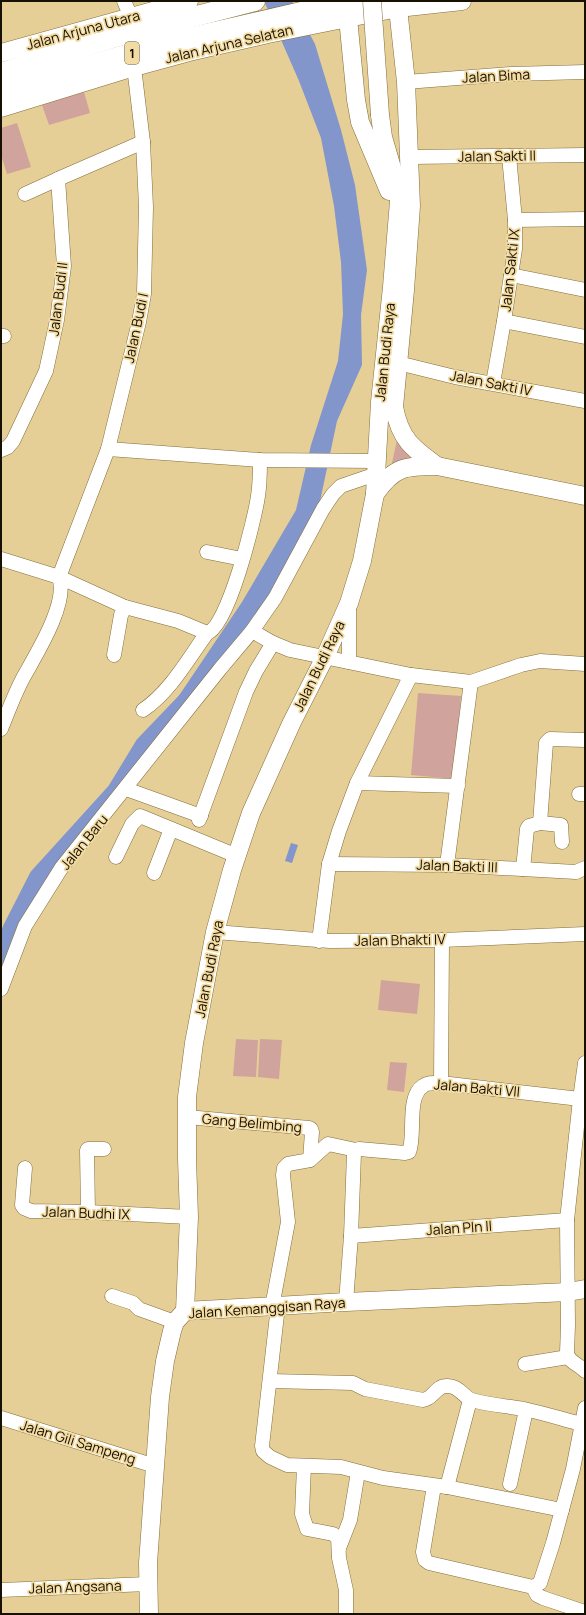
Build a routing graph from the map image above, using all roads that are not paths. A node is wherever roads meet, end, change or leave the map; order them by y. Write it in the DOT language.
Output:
graph roads {
  1 [pos="189,1"];
  2 [pos="364,1"];
  3 [pos="372,1"];
  4 [pos="462,1"];
  5 [pos="250,2"];
  6 [pos="398,8"];
  7 [pos="127,9"];
  8 [pos="312,18"];
  9 [pos="348,18"];
  10 [pos="267,27"];
  11 [pos="1,53"];
  12 [pos="134,67"];
  13 [pos="585,72"];
  14 [pos="1,73"];
  15 [pos="406,82"];
  16 [pos="1,92"];
  17 [pos="1,108"];
  18 [pos="143,142"];
  19 [pos="585,154"];
  20 [pos="509,156"];
  21 [pos="410,157"];
  22 [pos="58,179"];
  23 [pos="25,194"];
  24 [pos="405,208"];
  25 [pos="585,219"];
  26 [pos="515,220"];
  27 [pos="511,275"];
  28 [pos="585,290"];
  29 [pos="504,321"];
  30 [pos="585,337"];
  31 [pos="398,363"];
  32 [pos="493,383"];
  33 [pos="585,401"];
  34 [pos="108,449"];
  35 [pos="1,450"];
  36 [pos="260,460"];
  37 [pos="437,466"];
  38 [pos="376,468"];
  39 [pos="375,494"];
  40 [pos="585,496"];
  41 [pos="207,552"];
  42 [pos="1,559"];
  43 [pos="242,560"];
  44 [pos="59,577"];
  45 [pos="349,603"];
  46 [pos="125,606"];
  47 [pos="252,631"];
  48 [pos="207,633"];
  49 [pos="273,643"];
  50 [pos="114,655"];
  51 [pos="325,657"];
  52 [pos="349,662"];
  53 [pos="585,664"];
  54 [pos="411,674"];
  55 [pos="471,682"];
  56 [pos="143,710"];
  57 [pos="1,729"];
  58 [pos="585,740"];
  59 [pos="357,783"];
  60 [pos="458,786"];
  61 [pos="126,789"];
  62 [pos="540,823"];
  63 [pos="171,829"];
  64 [pos="562,842"];
  65 [pos="116,856"];
  66 [pos="237,856"];
  67 [pos="328,864"];
  68 [pos="447,865"];
  69 [pos="585,868"];
  70 [pos="523,869"];
  71 [pos="154,873"];
  72 [pos="215,932"];
  73 [pos="585,934"];
  74 [pos="442,940"];
  75 [pos="319,941"];
  76 [pos="1,989"];
  77 [pos="585,1063"];
  78 [pos="441,1083"];
  79 [pos="580,1099"];
  80 [pos="186,1117"];
  81 [pos="104,1149"];
  82 [pos="356,1150"];
  83 [pos="310,1160"];
  84 [pos="25,1168"];
  85 [pos="88,1212"];
  86 [pos="189,1217"];
  87 [pos="568,1220"];
  88 [pos="351,1236"];
  89 [pos="585,1289"];
  90 [pos="568,1292"];
  91 [pos="112,1296"];
  92 [pos="347,1297"];
  93 [pos="275,1306"];
  94 [pos="180,1316"];
  95 [pos="568,1357"];
  96 [pos="525,1364"];
  97 [pos="585,1371"];
  98 [pos="270,1380"];
  99 [pos="470,1400"];
  100 [pos="585,1408"];
  101 [pos="526,1410"];
  102 [pos="1,1420"];
  103 [pos="581,1424"];
  104 [pos="155,1466"];
  105 [pos="304,1466"];
  106 [pos="358,1472"];
  107 [pos="510,1484"];
  108 [pos="440,1486"];
  109 [pos="562,1510"];
  110 [pos="339,1548"];
  111 [pos="148,1584"];
  112 [pos="534,1587"];
  113 [pos="1,1590"];
  114 [pos="560,1609"];
  115 [pos="585,1612"];
  116 [pos="149,1614"];
  117 [pos="346,1614"];
  1 -- 7 [label="main road, Jalan Arjuna Utara"];
  2 -- 8 [label="highway, 1"];
  3 -- 24 [label="main road, bridge"];
  4 -- 6 [label="main road"];
  5 -- 14 [label="highway, 1"];
  6 -- 9 [label="main road"];
  6 -- 15 [label="main road, Jalan Budi Raya"];
  7 -- 11 [label="main road, Jalan Arjuna Utara"];
  8 -- 9 [label="main road"];
  8 -- 10 [label="highway, 1"];
  9 -- 24 [label="main road, Jalan Budi Raya"];
  10 -- 12 [label="main road, Jalan Arjuna Selatan"];
  10 -- 16 [label="highway, 1"];
  12 -- 17 [label="main road, Jalan Arjuna Selatan"];
  12 -- 18 [label="street, Jalan Budi I"];
  13 -- 15 [label="street, Jalan Bima"];
  15 -- 21 [label="main road, Jalan Budi Raya"];
  18 -- 22 [label="street"];
  18 -- 34 [label="street, Jalan Budi I"];
  19 -- 20 [label="street, Jalan Sakti II"];
  20 -- 21 [label="street, Jalan Sakti II"];
  20 -- 26 [label="street, Jalan Sakti IX"];
  21 -- 24 [label="main road, Jalan Budi Raya"];
  22 -- 23 [label="street"];
  22 -- 35 [label="street, Jalan Budi II"];
  24 -- 31 [label="main road, Jalan Budi Raya"];
  24 -- 38 [label="main road, Jalan Budi Raya"];
  25 -- 26 [label="street"];
  26 -- 27 [label="street, Jalan Sakti IX"];
  27 -- 28 [label="street"];
  27 -- 29 [label="street, Jalan Sakti IX"];
  29 -- 30 [label="street"];
  29 -- 32 [label="street, Jalan Sakti IX"];
  31 -- 32 [label="street, Jalan Sakti IV"];
  31 -- 37 [label="main road, Jalan Budi Raya"];
  32 -- 33 [label="street, Jalan Sakti IV"];
  34 -- 36 [label="street"];
  34 -- 44 [label="street, Jalan Budi I"];
  36 -- 38 [label="street"];
  36 -- 43 [label="street"];
  37 -- 39 [label="main road"];
  37 -- 40 [label="main road"];
  38 -- 39 [label="main road, Jalan Budi Raya"];
  38 -- 47 [label="street, Jalan Baru"];
  39 -- 45 [label="main road, Jalan Budi Raya"];
  41 -- 43 [label="street"];
  42 -- 44 [label="street"];
  43 -- 48 [label="street"];
  44 -- 46 [label="street"];
  44 -- 57 [label="street"];
  45 -- 51 [label="main road, Jalan Budi Raya"];
  45 -- 52 [label="street"];
  46 -- 48 [label="street"];
  46 -- 50 [label="street"];
  47 -- 49 [label="street"];
  47 -- 61 [label="street, Jalan Baru"];
  48 -- 56 [label="street"];
  49 -- 51 [label="street"];
  49 -- 61 [label="street"];
  51 -- 52 [label="street"];
  51 -- 66 [label="main road, Jalan Budi Raya"];
  52 -- 54 [label="street"];
  53 -- 55 [label="street"];
  54 -- 55 [label="street"];
  54 -- 59 [label="street"];
  55 -- 60 [label="street"];
  58 -- 62 [label="street"];
  59 -- 60 [label="street"];
  59 -- 67 [label="street"];
  60 -- 68 [label="street"];
  61 -- 76 [label="street, Jalan Baru"];
  62 -- 64 [label="street"];
  62 -- 70 [label="street"];
  63 -- 65 [label="street"];
  63 -- 66 [label="street"];
  63 -- 71 [label="street"];
  66 -- 72 [label="main road, Jalan Budi Raya"];
  67 -- 68 [label="street, Jalan Bakti III"];
  67 -- 75 [label="street"];
  68 -- 70 [label="street, Jalan Bakti III"];
  69 -- 70 [label="street, Jalan Bakti III"];
  72 -- 75 [label="street, Jalan Bhakti IV"];
  72 -- 80 [label="main road, Jalan Budi Raya"];
  73 -- 74 [label="street, Jalan Bhakti IV"];
  74 -- 75 [label="street, Jalan Bhakti IV"];
  74 -- 78 [label="street"];
  77 -- 79 [label="street"];
  78 -- 79 [label="street, Jalan Bakti VII"];
  78 -- 82 [label="street, Jalan Bakti VII"];
  79 -- 87 [label="street"];
  80 -- 83 [label="street, Gang Belimbing"];
  80 -- 86 [label="main road, Jalan Budi Raya"];
  81 -- 85 [label="street"];
  82 -- 83 [label="street"];
  82 -- 88 [label="street"];
  83 -- 93 [label="street"];
  84 -- 85 [label="street, Jalan Budhi IX"];
  85 -- 86 [label="street, Jalan Budhi IX"];
  86 -- 94 [label="main road, Jalan Budi Raya"];
  87 -- 88 [label="street, Jalan Pln II"];
  87 -- 90 [label="street"];
  88 -- 92 [label="street"];
  89 -- 90 [label="main road, Jalan Kemanggisan Raya"];
  90 -- 92 [label="main road, Jalan Kemanggisan Raya"];
  90 -- 95 [label="street"];
  91 -- 94 [label="street"];
  92 -- 93 [label="main road, Jalan Kemanggisan Raya"];
  93 -- 94 [label="main road, Jalan Kemanggisan Raya"];
  93 -- 98 [label="street"];
  94 -- 104 [label="main road, Jalan Kemanggisan Raya"];
  95 -- 96 [label="street"];
  95 -- 97 [label="street"];
  98 -- 99 [label="street"];
  98 -- 105 [label="street"];
  99 -- 101 [label="street"];
  99 -- 108 [label="street"];
  100 -- 103 [label="street"];
  101 -- 103 [label="street"];
  101 -- 107 [label="street"];
  102 -- 104 [label="street, Jalan Gili Sampeng"];
  103 -- 109 [label="street"];
  104 -- 111 [label="main road, Jalan Kemanggisan Raya"];
  105 -- 106 [label="street"];
  105 -- 110 [label="street"];
  106 -- 108 [label="street"];
  106 -- 110 [label="street"];
  108 -- 109 [label="street"];
  108 -- 112 [label="street"];
  109 -- 112 [label="street"];
  110 -- 117 [label="street"];
  111 -- 113 [label="street, Jalan Angsana"];
  111 -- 116 [label="main road, Jalan Kemanggisan Raya"];
  112 -- 114 [label="street"];
  114 -- 115 [label="street"];
}
